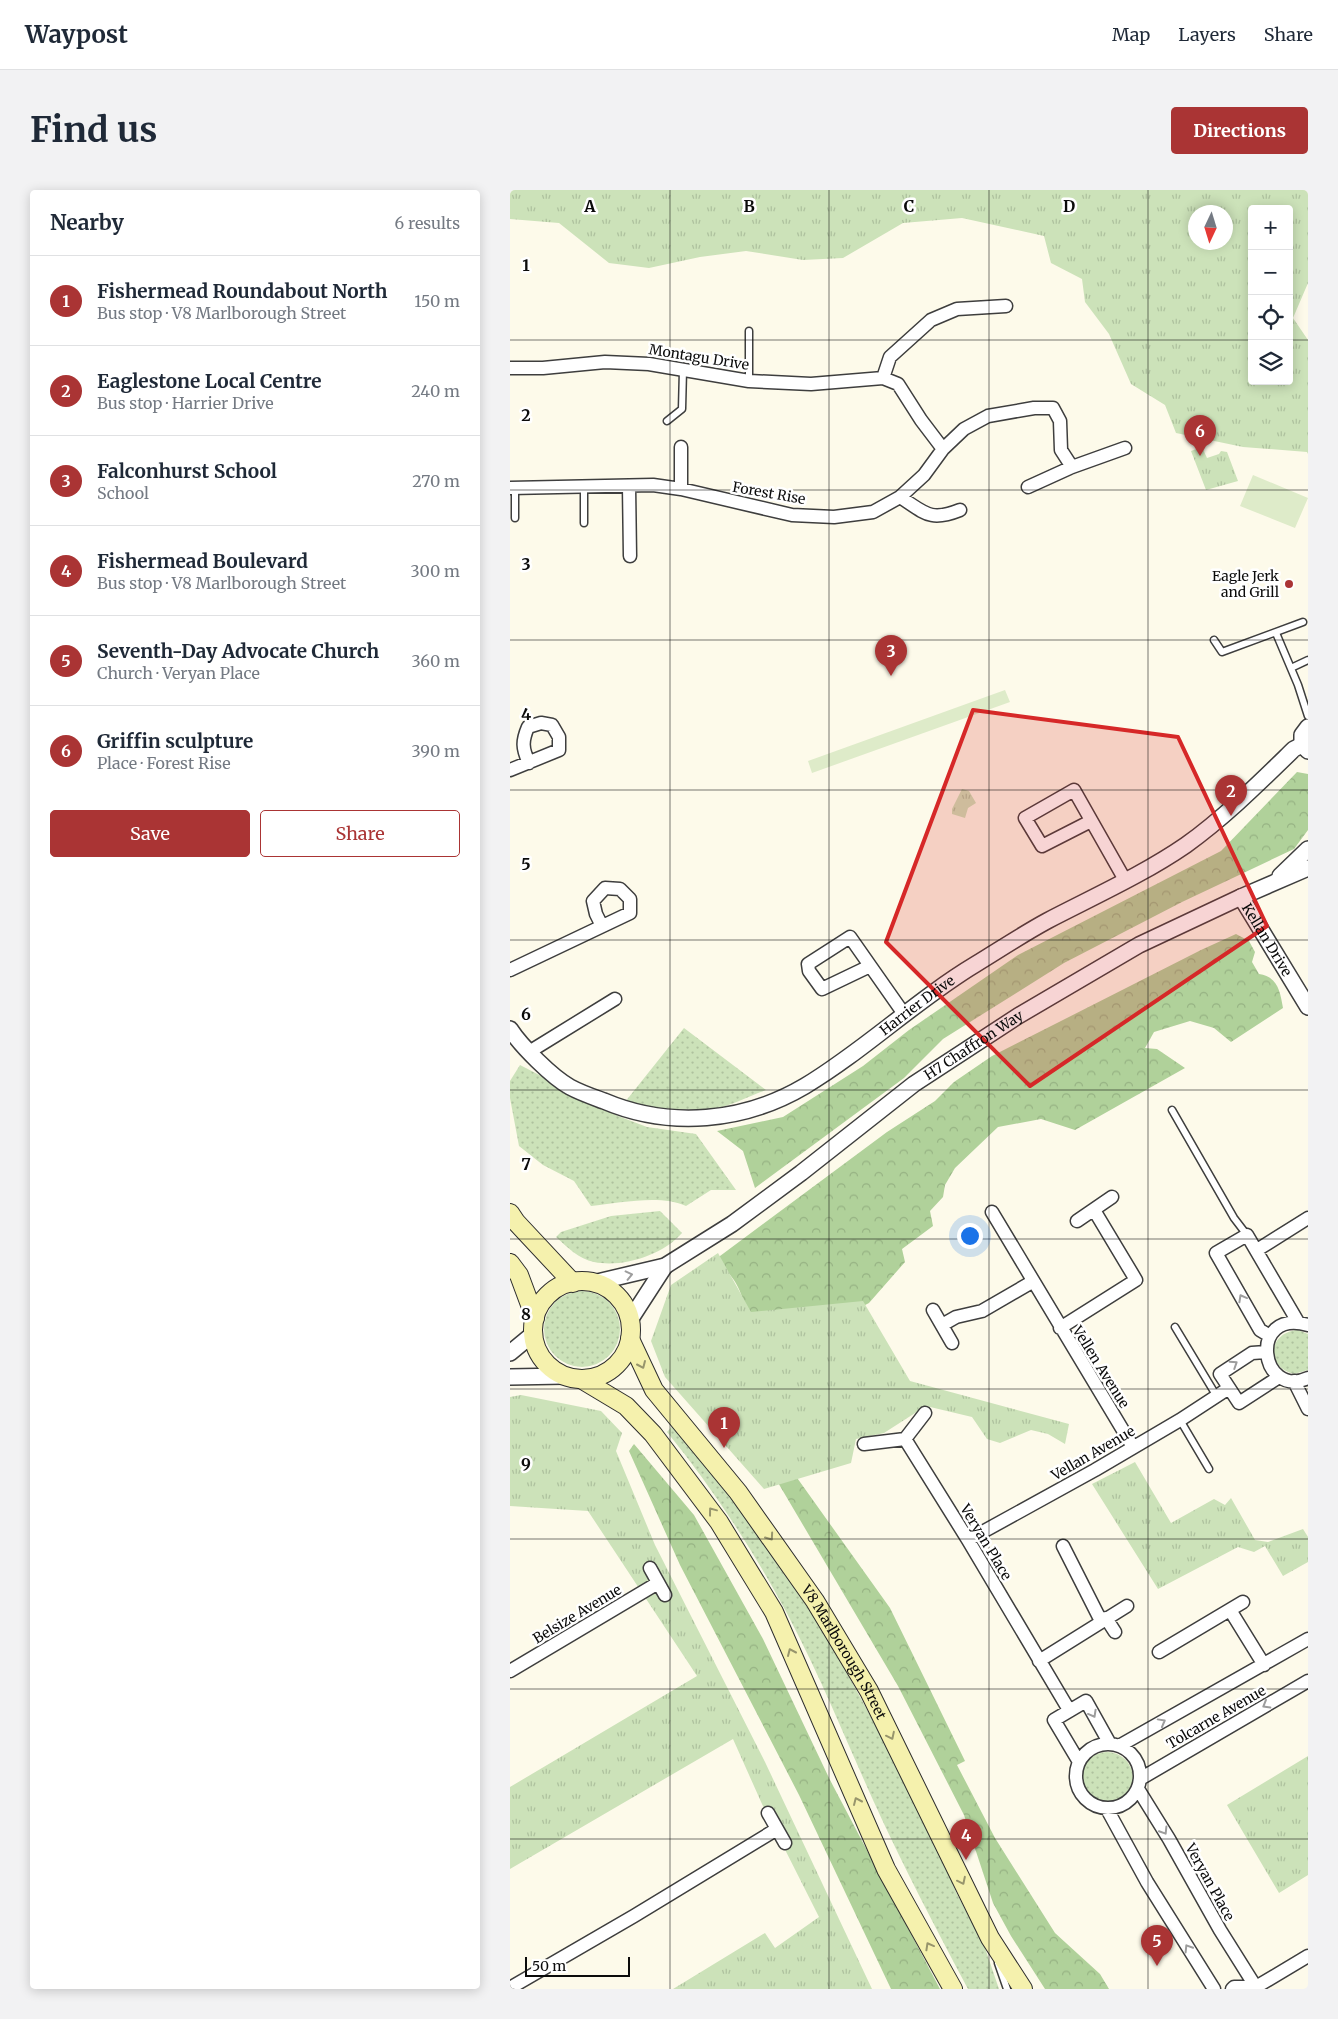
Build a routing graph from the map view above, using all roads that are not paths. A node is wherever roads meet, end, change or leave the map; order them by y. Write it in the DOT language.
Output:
graph roads {
  1 [pos="1006,306"];
  2 [pos="749,331"];
  3 [pos="510,368"];
  4 [pos="683,370"];
  5 [pos="883,378"];
  6 [pos="749,380"];
  7 [pos="667,421"];
  8 [pos="681,447"];
  9 [pos="1125,448"];
  10 [pos="943,450"];
  11 [pos="1072,467"];
  12 [pos="629,486"];
  13 [pos="1028,487"];
  14 [pos="512,488"];
  15 [pos="584,488"];
  16 [pos="681,489"];
  17 [pos="900,497"];
  18 [pos="960,510"];
  19 [pos="515,518"];
  20 [pos="584,523"];
  21 [pos="630,556"];
  22 [pos="1303,622"];
  23 [pos="1276,633"];
  24 [pos="1214,640"];
  25 [pos="1308,660"];
  26 [pos="1291,668"];
  27 [pos="1306,703"];
  28 [pos="1308,716"];
  29 [pos="1308,727"];
  30 [pos="1305,748"];
  31 [pos="528,763"];
  32 [pos="510,770"];
  33 [pos="1091,821"];
  34 [pos="1308,849"];
  35 [pos="1308,868"];
  36 [pos="1125,880"];
  37 [pos="1272,884"];
  38 [pos="1241,897"];
  39 [pos="602,926"];
  40 [pos="870,966"];
  41 [pos="510,970"];
  42 [pos="615,999"];
  43 [pos="1308,1007"];
  44 [pos="904,1014"];
  45 [pos="510,1029"];
  46 [pos="529,1052"];
  47 [pos="1172,1110"];
  48 [pos="1112,1197"];
  49 [pos="1094,1210"];
  50 [pos="992,1212"];
  51 [pos="513,1217"];
  52 [pos="1308,1218"];
  53 [pos="1077,1221"];
  54 [pos="1247,1235"];
  55 [pos="1257,1250"];
  56 [pos="666,1266"];
  57 [pos="514,1269"];
  58 [pos="1032,1282"];
  59 [pos="573,1283"];
  60 [pos="593,1283"];
  61 [pos="933,1310"];
  62 [pos="630,1320"];
  63 [pos="1303,1324"];
  64 [pos="942,1325"];
  65 [pos="534,1326"];
  66 [pos="1175,1327"];
  67 [pos="1060,1328"];
  68 [pos="1270,1336"];
  69 [pos="630,1339"];
  70 [pos="952,1343"];
  71 [pos="1266,1352"];
  72 [pos="510,1354"];
  73 [pos="1279,1376"];
  74 [pos="510,1377"];
  75 [pos="572,1378"];
  76 [pos="1308,1378"];
  77 [pos="1294,1381"];
  78 [pos="1229,1388"];
  79 [pos="1216,1395"];
  80 [pos="1308,1409"];
  81 [pos="925,1413"];
  82 [pos="1180,1420"];
  83 [pos="905,1439"];
  84 [pos="864,1444"];
  85 [pos="1133,1447"];
  86 [pos="1209,1469"];
  87 [pos="968,1540"];
  88 [pos="1063,1546"];
  89 [pos="650,1568"];
  90 [pos="658,1583"];
  91 [pos="665,1595"];
  92 [pos="1243,1602"];
  93 [pos="1127,1606"];
  94 [pos="1230,1610"];
  95 [pos="1104,1620"];
  96 [pos="1115,1632"];
  97 [pos="1308,1639"];
  98 [pos="1159,1652"];
  99 [pos="1039,1660"];
  100 [pos="1264,1665"];
  101 [pos="510,1671"];
  102 [pos="1308,1681"];
  103 [pos="1069,1710"];
  104 [pos="1115,1745"];
  105 [pos="1079,1762"];
  106 [pos="1139,1784"];
  107 [pos="1107,1809"];
  108 [pos="768,1813"];
  109 [pos="776,1828"];
  110 [pos="785,1843"];
  111 [pos="990,1938"];
  112 [pos="1308,1956"];
  113 [pos="510,1988"];
  114 [pos="1256,1988"];
  115 [pos="953,1989"];
  116 [pos="1007,1989"];
  117 [pos="1023,1989"];
  118 [pos="1214,1989"];
  119 [pos="1232,1989"];
  1 -- 5 [label="street"];
  2 -- 6 [label="lane"];
  3 -- 4 [label="street, Montagu Drive"];
  4 -- 6 [label="street, Montagu Drive"];
  4 -- 7 [label="lane"];
  5 -- 6 [label="street, Montagu Drive"];
  5 -- 10 [label="street"];
  8 -- 16 [label="street"];
  9 -- 11 [label="street"];
  10 -- 11 [label="street, Forest Rise"];
  10 -- 17 [label="street, Forest Rise"];
  11 -- 13 [label="street"];
  12 -- 15 [label="street, Forest Rise"];
  12 -- 16 [label="street, Forest Rise"];
  12 -- 21 [label="street"];
  14 -- 15 [label="street, Forest Rise"];
  14 -- 19 [label="lane"];
  15 -- 20 [label="lane"];
  16 -- 17 [label="street, Forest Rise"];
  17 -- 18 [label="street"];
  22 -- 23 [label="lane"];
  23 -- 24 [label="lane"];
  23 -- 26 [label="lane"];
  25 -- 26 [label="lane"];
  26 -- 27 [label="lane"];
  27 -- 28 [label="lane"];
  29 -- 30 [label="street"];
  30 -- 36 [label="street, Harrier Drive"];
  31 -- 32 [label="street"];
  33 -- 33 [label="street"];
  33 -- 36 [label="street"];
  34 -- 37 [label="street"];
  35 -- 37 [label="street, H7 Chaffron Way"];
  36 -- 44 [label="street, Harrier Drive"];
  37 -- 38 [label="street, H7 Chaffron Way"];
  38 -- 43 [label="street, Kellan Drive"];
  38 -- 56 [label="street, H7 Chaffron Way"];
  39 -- 41 [label="street"];
  40 -- 40 [label="street"];
  40 -- 44 [label="street"];
  42 -- 46 [label="street"];
  44 -- 46 [label="street, Harrier Drive"];
  45 -- 46 [label="street, Harrier Drive"];
  47 -- 54 [label="lane"];
  48 -- 49 [label="street"];
  49 -- 53 [label="street"];
  49 -- 67 [label="street, Vellen Avenue"];
  50 -- 58 [label="street, Vellen Avenue"];
  51 -- 59 [label="main road"];
  52 -- 55 [label="street"];
  54 -- 55 [label="street"];
  68 -- 54 [label="street, one-way"];
  55 -- 63 [label="street"];
  60 -- 56 [label="street, H7 Chaffron Way, one-way"];
  56 -- 62 [label="street, H7 Chaffron Way"];
  57 -- 65 [label="main road"];
  58 -- 64 [label="street"];
  58 -- 67 [label="street, Vellen Avenue"];
  59 -- 60 [label="main road"];
  59 -- 65 [label="main road"];
  60 -- 62 [label="main road"];
  61 -- 64 [label="street"];
  62 -- 69 [label="main road"];
  63 -- 68 [label="street"];
  64 -- 70 [label="street"];
  65 -- 72 [label="street"];
  65 -- 75 [label="main road"];
  66 -- 79 [label="lane"];
  67 -- 85 [label="street, Vellen Avenue"];
  68 -- 71 [label="street"];
  69 -- 75 [label="main road"];
  69 -- 111 [label="main road, V8 Marlborough Street, one-way"];
  71 -- 73 [label="street"];
  78 -- 71 [label="street, one-way"];
  73 -- 77 [label="street"];
  73 -- 78 [label="street"];
  74 -- 75 [label="street"];
  115 -- 75 [label="main road, one-way"];
  76 -- 77 [label="street"];
  77 -- 80 [label="street"];
  78 -- 79 [label="street, Vellan Avenue"];
  79 -- 82 [label="street, Vellan Avenue"];
  81 -- 83 [label="street"];
  82 -- 85 [label="street, Vellan Avenue"];
  82 -- 86 [label="lane"];
  83 -- 84 [label="street"];
  83 -- 87 [label="street, Veryan Place"];
  85 -- 87 [label="street, Vellan Avenue"];
  87 -- 99 [label="street, Veryan Place"];
  88 -- 95 [label="street"];
  89 -- 90 [label="street"];
  90 -- 91 [label="street"];
  90 -- 101 [label="street, Belsize Avenue"];
  92 -- 94 [label="street"];
  93 -- 95 [label="street"];
  94 -- 98 [label="street"];
  94 -- 100 [label="street, Tolcarne Avenue"];
  95 -- 96 [label="street"];
  95 -- 99 [label="street"];
  97 -- 100 [label="street, Tolcarne Avenue"];
  99 -- 103 [label="street, Veryan Place"];
  104 -- 100 [label="street, Tolcarne Avenue, one-way"];
  102 -- 106 [label="street, Tolcarne Avenue, one-way"];
  103 -- 104 [label="street, Veryan Place, one-way"];
  103 -- 105 [label="street"];
  104 -- 105 [label="street"];
  104 -- 106 [label="street, Veryan Place"];
  105 -- 107 [label="street"];
  106 -- 107 [label="street"];
  106 -- 114 [label="street, Veryan Place, one-way"];
  118 -- 107 [label="street, one-way"];
  108 -- 109 [label="street"];
  109 -- 110 [label="street"];
  109 -- 113 [label="street"];
  111 -- 116 [label="lane"];
  111 -- 117 [label="main road, V8 Marlborough Street"];
  112 -- 114 [label="street"];
  114 -- 119 [label="street"];
}
